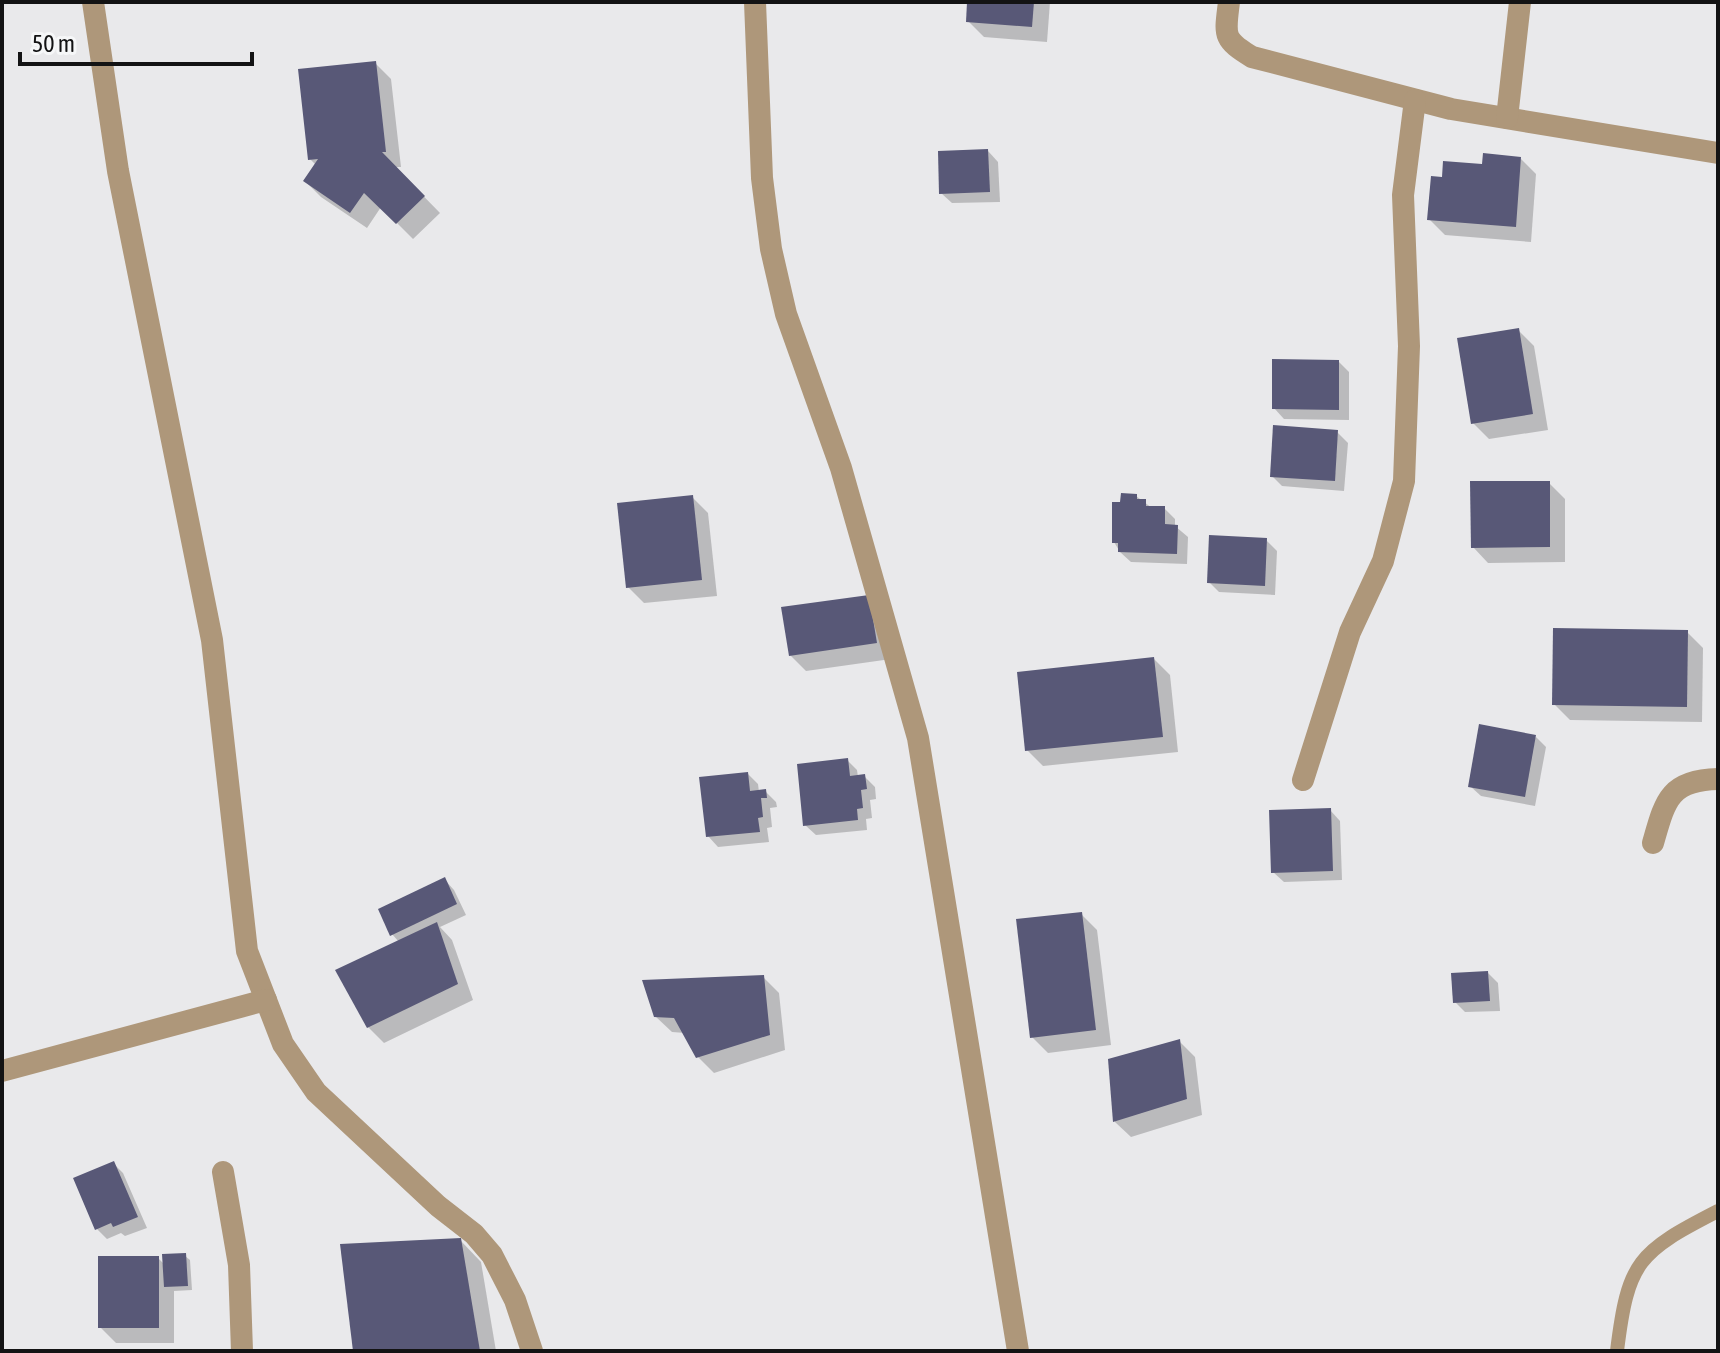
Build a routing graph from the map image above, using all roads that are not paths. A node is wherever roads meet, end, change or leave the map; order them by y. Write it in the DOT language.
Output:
graph roads {
  1 [pos="93,2"];
  2 [pos="755,2"];
  3 [pos="1229,2"];
  4 [pos="1520,2"];
  5 [pos="1415,100"];
  6 [pos="1507,118"];
  7 [pos="1718,153"];
  8 [pos="1718,779"];
  9 [pos="1303,780"];
  10 [pos="1653,843"];
  11 [pos="266,1000"];
  12 [pos="2,1071"];
  13 [pos="223,1172"];
  14 [pos="1718,1211"];
  15 [pos="242,1351"];
  16 [pos="532,1351"];
  17 [pos="1018,1351"];
  18 [pos="1617,1351"];
  1 -- 11 [label="street"];
  2 -- 17 [label="street"];
  3 -- 5 [label="street"];
  4 -- 6 [label="street"];
  5 -- 6 [label="street"];
  5 -- 9 [label="street"];
  6 -- 7 [label="street"];
  8 -- 10 [label="street"];
  11 -- 12 [label="street"];
  11 -- 16 [label="street"];
  13 -- 15 [label="street"];
  14 -- 18 [label="lane"];
}
